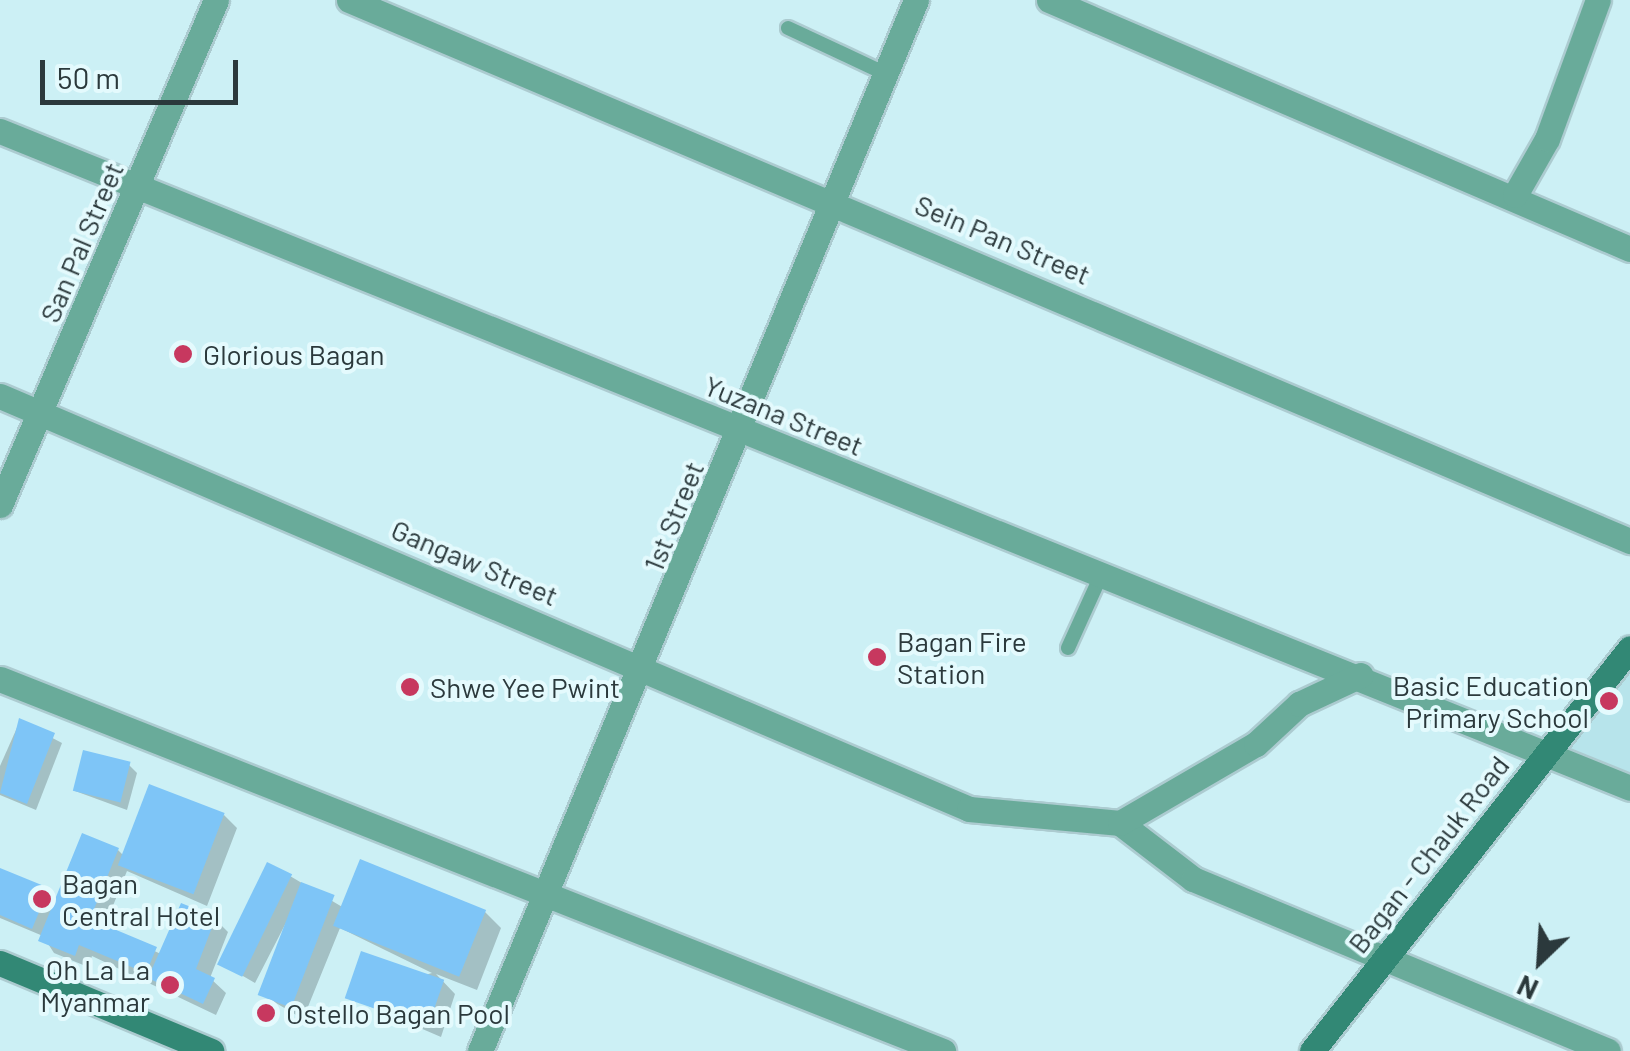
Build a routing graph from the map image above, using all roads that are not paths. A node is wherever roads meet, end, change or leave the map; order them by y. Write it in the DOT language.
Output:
graph roads {
  1 [pos="216,0"];
  2 [pos="349,0"];
  3 [pos="916,0"];
  4 [pos="1049,0"];
  5 [pos="1598,0"];
  6 [pos="788,28"];
  7 [pos="886,74"];
  8 [pos="0,132"];
  9 [pos="136,186"];
  10 [pos="1515,196"];
  11 [pos="833,199"];
  12 [pos="1630,249"];
  13 [pos="0,396"];
  14 [pos="42,414"];
  15 [pos="739,430"];
  16 [pos="0,505"];
  17 [pos="1630,541"];
  18 [pos="1102,573"];
  19 [pos="1068,648"];
  20 [pos="1630,648"];
  21 [pos="646,666"];
  22 [pos="1362,675"];
  23 [pos="0,679"];
  24 [pos="1546,753"];
  25 [pos="1630,788"];
  26 [pos="1120,823"];
  27 [pos="548,891"];
  28 [pos="1382,962"];
  29 [pos="0,963"];
  30 [pos="211,1051"];
  31 [pos="480,1051"];
  32 [pos="943,1051"];
  33 [pos="1312,1051"];
  34 [pos="1608,1051"];
  1 -- 9 [label="street, San Pal Street"];
  2 -- 11 [label="street, Sein Pan Street"];
  3 -- 7 [label="street, 1st Street"];
  4 -- 10 [label="street"];
  5 -- 10 [label="street"];
  6 -- 7 [label="lane"];
  7 -- 11 [label="street, 1st Street"];
  8 -- 9 [label="street, Yuzana Street"];
  9 -- 14 [label="street, San Pal Street"];
  9 -- 15 [label="street, Yuzana Street"];
  10 -- 12 [label="street"];
  11 -- 15 [label="street, 1st Street"];
  11 -- 17 [label="street, Sein Pan Street"];
  13 -- 14 [label="street, Gangaw Street"];
  14 -- 16 [label="street, San Pal Street"];
  14 -- 21 [label="street, Gangaw Street"];
  15 -- 18 [label="street, Yuzana Street"];
  15 -- 21 [label="street, 1st Street"];
  18 -- 19 [label="lane"];
  18 -- 22 [label="street, Yuzana Street"];
  20 -- 24 [label="main road, Bagan - Chauk Road"];
  21 -- 26 [label="street, Gangaw Street"];
  21 -- 27 [label="street, 1st Street"];
  22 -- 24 [label="street, Yuzana Street"];
  22 -- 26 [label="street"];
  23 -- 27 [label="street"];
  24 -- 25 [label="street, Yuzana Street"];
  24 -- 28 [label="main road, Bagan - Chauk Road"];
  26 -- 28 [label="street"];
  27 -- 31 [label="street, 1st Street"];
  27 -- 32 [label="street"];
  28 -- 33 [label="main road, Bagan - Chauk Road"];
  28 -- 34 [label="street"];
  29 -- 30 [label="main road"];
}
